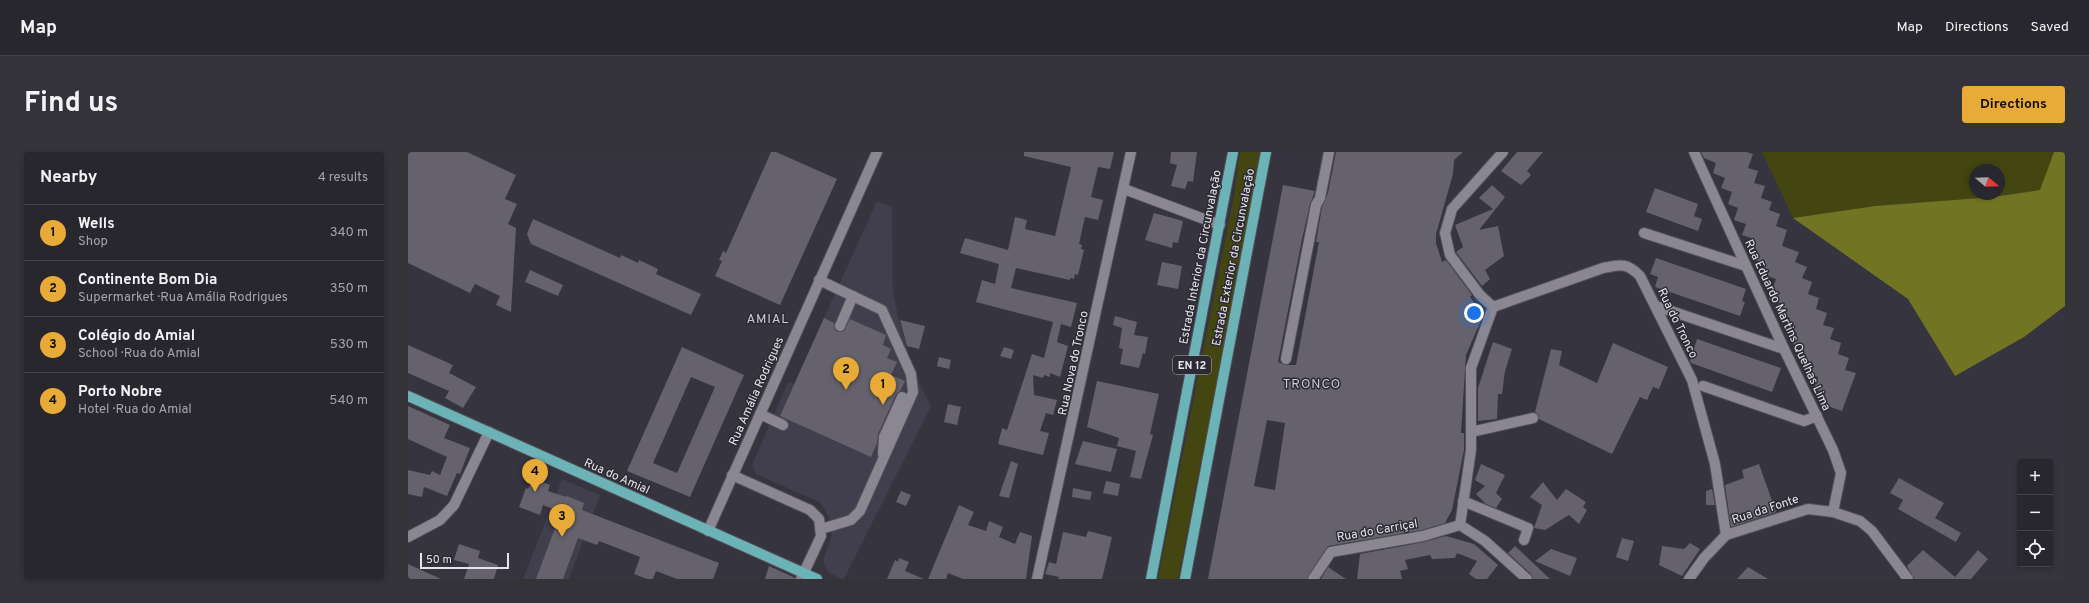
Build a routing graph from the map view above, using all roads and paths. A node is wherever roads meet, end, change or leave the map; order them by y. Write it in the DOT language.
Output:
graph roads {
  1 [pos="877,152"];
  2 [pos="1131,152"];
  3 [pos="1233,152"];
  4 [pos="1266,152"];
  5 [pos="1329,152"];
  6 [pos="1504,152"];
  7 [pos="1694,152"];
  8 [pos="1124,188"];
  9 [pos="1220,224"];
  10 [pos="1644,233"];
  11 [pos="1746,266"];
  12 [pos="819,280"];
  13 [pos="853,296"];
  14 [pos="1656,306"];
  15 [pos="1493,307"];
  16 [pos="840,326"];
  17 [pos="1784,349"];
  18 [pos="1286,359"];
  19 [pos="1702,386"];
  20 [pos="408,396"];
  21 [pos="902,397"];
  22 [pos="760,414"];
  23 [pos="1816,416"];
  24 [pos="1533,418"];
  25 [pos="783,425"];
  26 [pos="489,432"];
  27 [pos="1471,432"];
  28 [pos="883,458"];
  29 [pos="732,475"];
  30 [pos="1463,501"];
  31 [pos="1833,512"];
  32 [pos="1460,525"];
  33 [pos="821,529"];
  34 [pos="708,531"];
  35 [pos="1726,536"];
  36 [pos="408,537"];
  37 [pos="1524,540"];
  38 [pos="802,576"];
  39 [pos="1692,578"];
  40 [pos="816,579"];
  41 [pos="1037,579"];
  42 [pos="1151,579"];
  43 [pos="1185,579"];
  44 [pos="1313,579"];
  45 [pos="1527,579"];
  46 [pos="1908,579"];
  1 -- 12 [label="street, Rua Amália Rodrigues"];
  2 -- 8 [label="street, Rua Nova do Tronco"];
  3 -- 9 [label="main road, Estrada Interior da Circunvalação / EN 12"];
  4 -- 43 [label="main road, Estrada Exterior da Circunvalação / EN 12"];
  5 -- 18 [label="street"];
  6 -- 15 [label="street"];
  7 -- 11 [label="street, Rua Eduardo Martins Quelhas Lima"];
  8 -- 9 [label="street"];
  8 -- 41 [label="street, Rua Nova do Tronco"];
  9 -- 42 [label="main road, Estrada Interior da Circunvalação / EN 12"];
  10 -- 11 [label="street"];
  11 -- 17 [label="street, Rua Eduardo Martins Quelhas Lima"];
  12 -- 13 [label="street"];
  12 -- 22 [label="street, Rua Amália Rodrigues"];
  13 -- 16 [label="street"];
  13 -- 28 [label="street"];
  14 -- 15 [label="street, Rua do Tronco"];
  14 -- 17 [label="street"];
  14 -- 35 [label="street, Rua do Tronco"];
  15 -- 27 [label="street"];
  17 -- 23 [label="street, Rua Eduardo Martins Quelhas Lima"];
  19 -- 23 [label="street"];
  20 -- 26 [label="main road, Rua do Amial"];
  21 -- 28 [label="street"];
  22 -- 25 [label="street"];
  22 -- 29 [label="street, Rua Amália Rodrigues"];
  23 -- 31 [label="street, Rua Eduardo Martins Quelhas Lima"];
  24 -- 27 [label="street"];
  26 -- 34 [label="main road, Rua do Amial"];
  26 -- 36 [label="street"];
  27 -- 30 [label="street"];
  28 -- 33 [label="street"];
  29 -- 33 [label="street"];
  29 -- 34 [label="street, Rua Amália Rodrigues"];
  30 -- 32 [label="street"];
  30 -- 37 [label="street"];
  31 -- 35 [label="street, Rua da Fonte"];
  31 -- 46 [label="street, Rua da Fonte"];
  32 -- 44 [label="street, Rua do Carriçal"];
  32 -- 45 [label="street"];
  33 -- 38 [label="street"];
  34 -- 38 [label="main road, Rua do Amial"];
  35 -- 39 [label="street, Rua da Fonte"];
  38 -- 40 [label="main road, Rua do Amial"];
}
